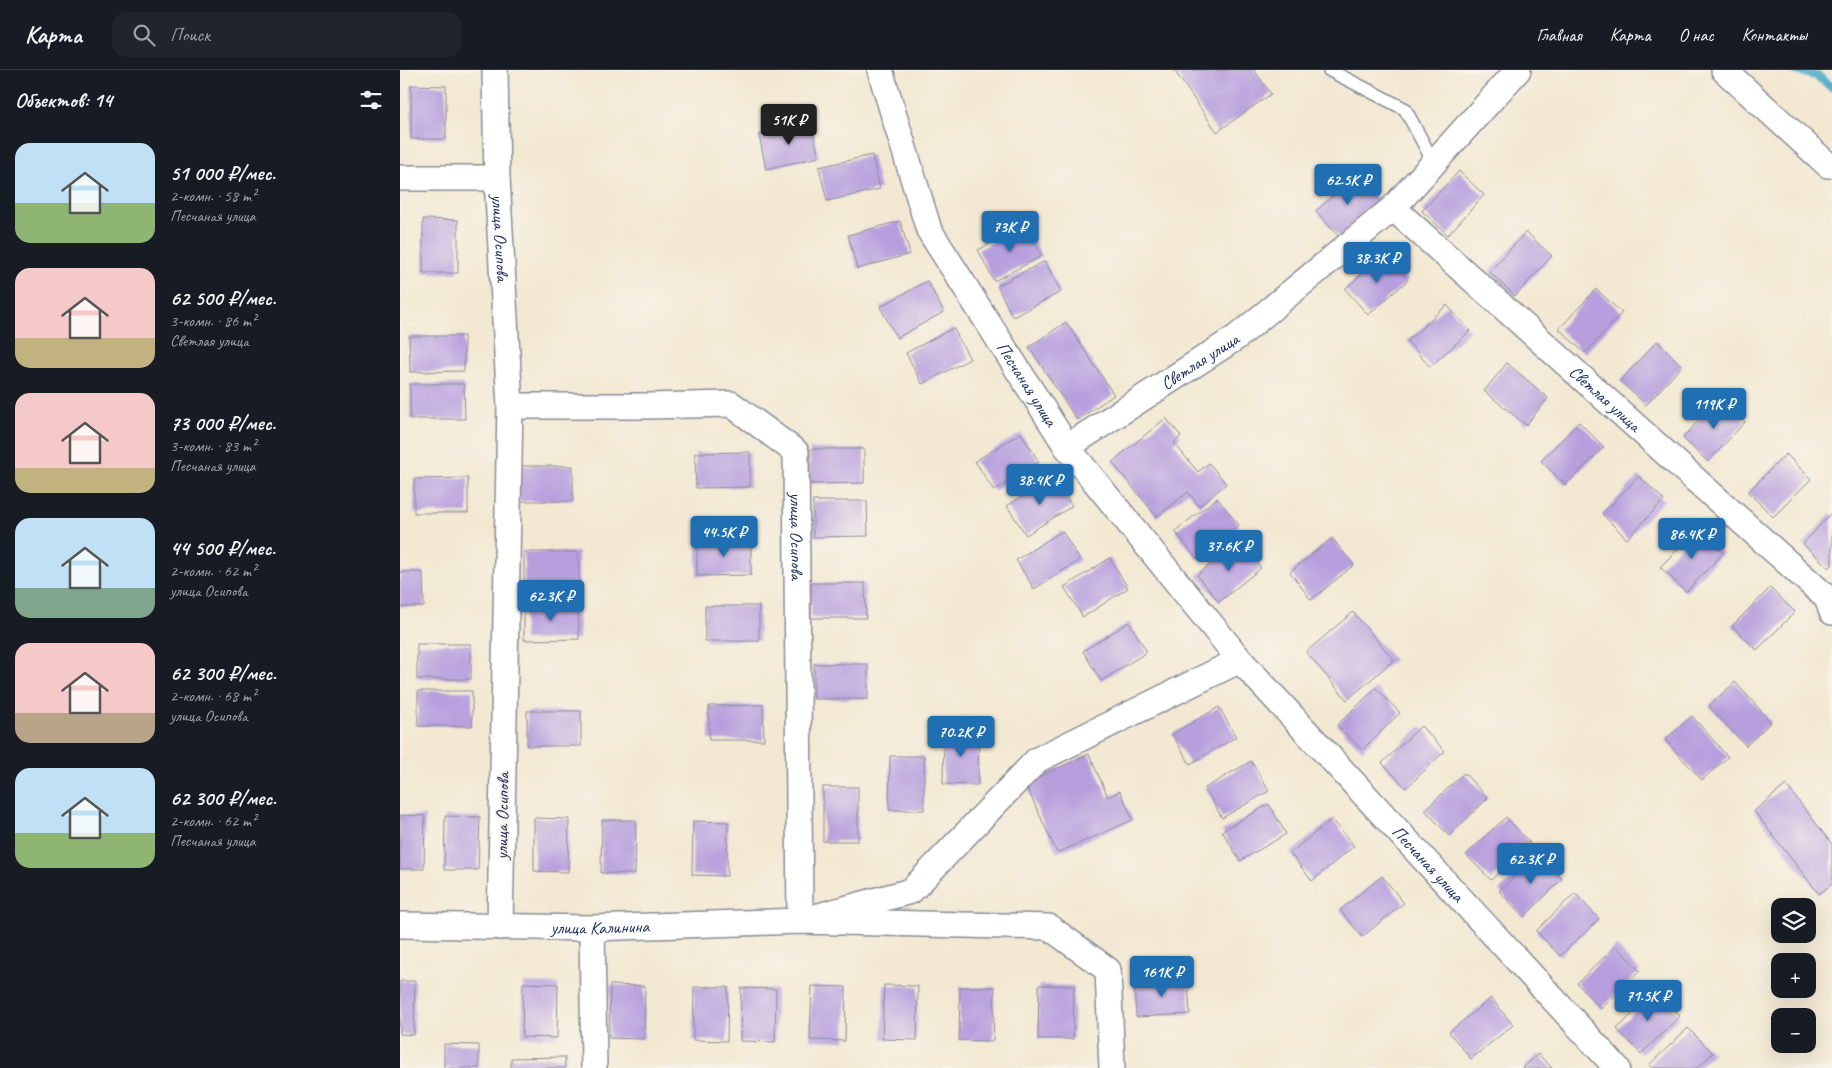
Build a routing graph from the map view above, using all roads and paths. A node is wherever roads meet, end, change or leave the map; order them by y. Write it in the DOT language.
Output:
graph roads {
  1 [pos="495,70"];
  2 [pos="880,70"];
  3 [pos="1329,70"];
  4 [pos="1518,70"];
  5 [pos="1724,70"];
  6 [pos="1434,163"];
  7 [pos="1828,165"];
  8 [pos="400,178"];
  9 [pos="497,178"];
  10 [pos="1393,208"];
  11 [pos="510,406"];
  12 [pos="1067,447"];
  13 [pos="1832,612"];
  14 [pos="1240,660"];
  15 [pos="800,921"];
  16 [pos="400,925"];
  17 [pos="500,926"];
  18 [pos="592,928"];
  19 [pos="594,1068"];
  20 [pos="1112,1068"];
  21 [pos="1617,1068"];
  1 -- 9 [label="street, улица Осипова"];
  2 -- 12 [label="street, Песчаная улица"];
  3 -- 6 [label="lane"];
  4 -- 6 [label="street, Светлая улица"];
  5 -- 7 [label="street"];
  6 -- 10 [label="street, Светлая улица"];
  8 -- 9 [label="street"];
  9 -- 11 [label="street, улица Осипова"];
  10 -- 12 [label="street, Светлая улица"];
  10 -- 13 [label="street, Светлая улица"];
  11 -- 15 [label="street, улица Осипова"];
  11 -- 17 [label="street, улица Осипова"];
  12 -- 14 [label="street, Песчаная улица"];
  14 -- 15 [label="street, улица Калинина"];
  14 -- 21 [label="street, Песчаная улица"];
  15 -- 18 [label="street, улица Калинина"];
  15 -- 20 [label="street, улица Калинина"];
  16 -- 17 [label="street, улица Калинина"];
  17 -- 18 [label="street, улица Калинина"];
  18 -- 19 [label="street"];
}
